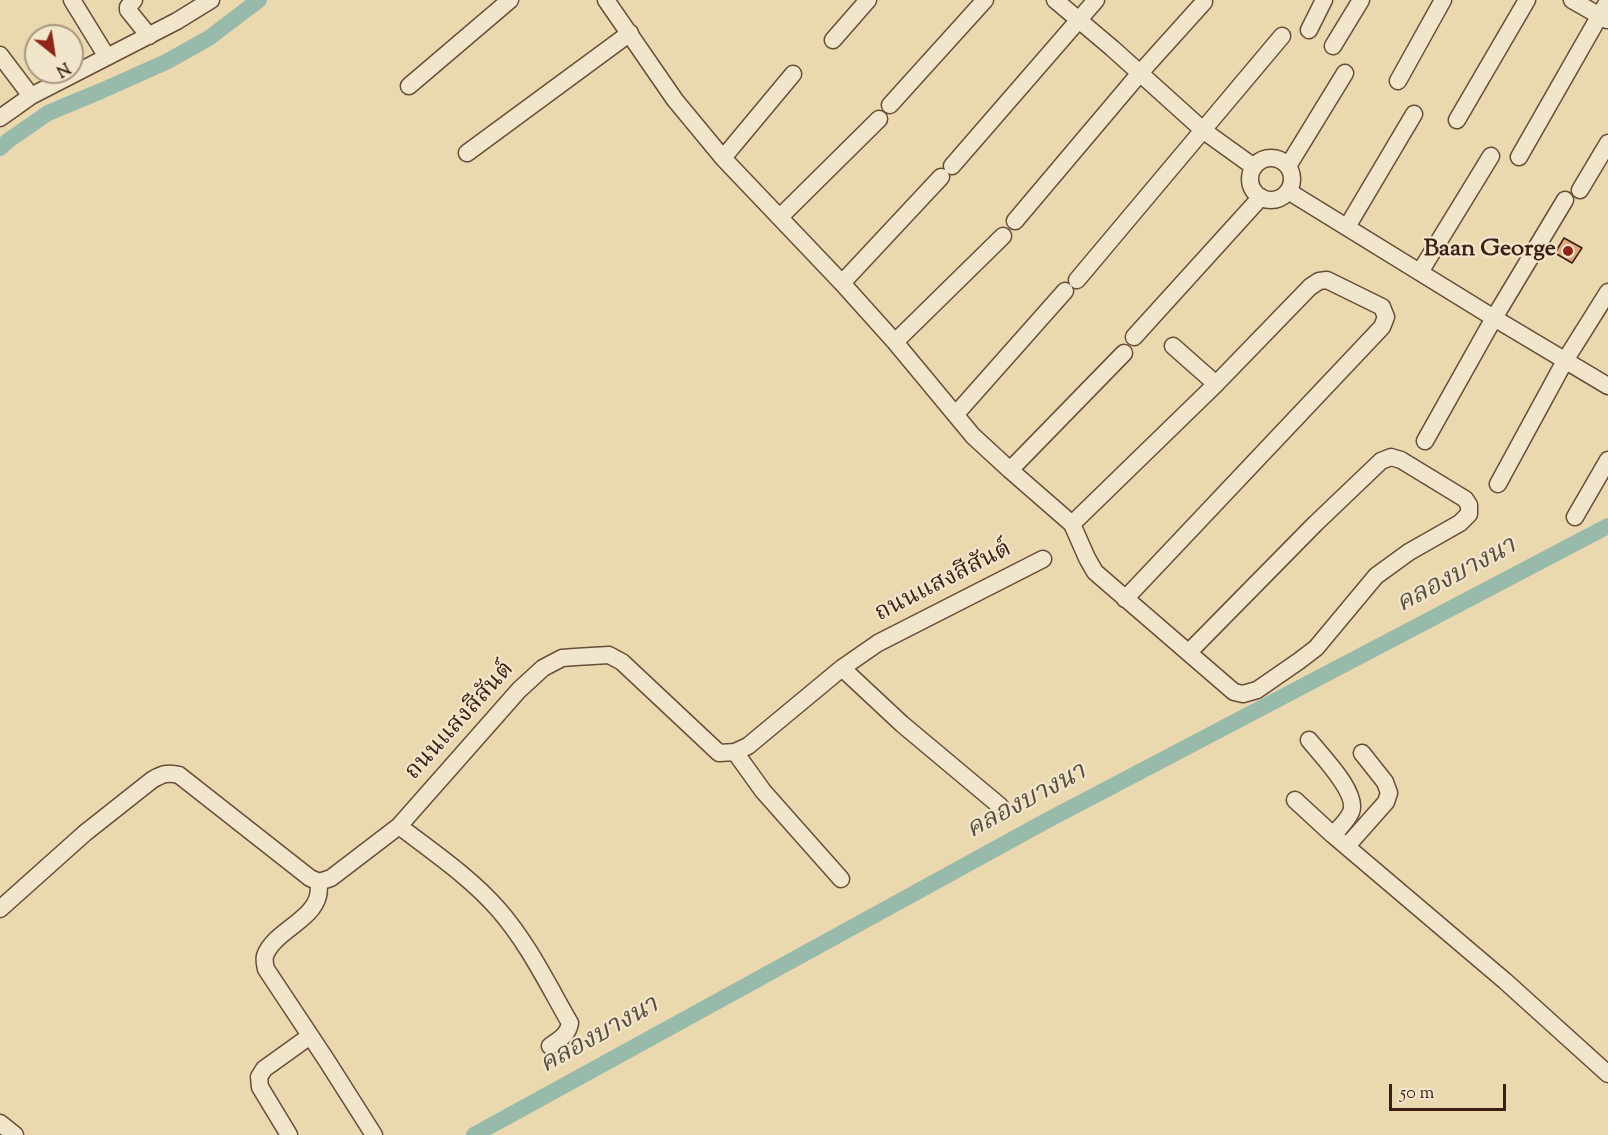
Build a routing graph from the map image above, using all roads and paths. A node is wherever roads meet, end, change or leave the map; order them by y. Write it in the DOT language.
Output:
graph roads {
  1 [pos="72,0"];
  2 [pos="134,0"];
  3 [pos="211,0"];
  4 [pos="510,0"];
  5 [pos="606,0"];
  6 [pos="868,0"];
  7 [pos="985,0"];
  8 [pos="1055,0"];
  9 [pos="1096,0"];
  10 [pos="1324,0"];
  11 [pos="1361,0"];
  12 [pos="1443,0"];
  13 [pos="1527,0"];
  14 [pos="1572,0"];
  15 [pos="1608,1"];
  16 [pos="1204,2"];
  17 [pos="192,5"];
  18 [pos="1603,18"];
  19 [pos="1078,20"];
  20 [pos="1309,30"];
  21 [pos="630,33"];
  22 [pos="149,36"];
  23 [pos="1282,36"];
  24 [pos="833,40"];
  25 [pos="1334,46"];
  26 [pos="0,55"];
  27 [pos="107,57"];
  28 [pos="1140,73"];
  29 [pos="1345,73"];
  30 [pos="793,74"];
  31 [pos="1398,81"];
  32 [pos="409,86"];
  33 [pos="31,96"];
  34 [pos="890,105"];
  35 [pos="1414,114"];
  36 [pos="0,118"];
  37 [pos="879,119"];
  38 [pos="1457,120"];
  39 [pos="1204,131"];
  40 [pos="1608,143"];
  41 [pos="467,153"];
  42 [pos="1491,156"];
  43 [pos="1519,157"];
  44 [pos="723,158"];
  45 [pos="1254,166"];
  46 [pos="1288,166"];
  47 [pos="1580,190"];
  48 [pos="1288,191"];
  49 [pos="1261,198"];
  50 [pos="1565,200"];
  51 [pos="780,217"];
  52 [pos="1015,221"];
  53 [pos="1347,227"];
  54 [pos="1003,236"];
  55 [pos="1420,272"];
  56 [pos="842,283"];
  57 [pos="1608,292"];
  58 [pos="1494,318"];
  59 [pos="1134,337"];
  60 [pos="895,342"];
  61 [pos="1173,346"];
  62 [pos="1124,353"];
  63 [pos="1566,359"];
  64 [pos="1216,384"];
  65 [pos="1608,386"];
  66 [pos="956,414"];
  67 [pos="1425,441"];
  68 [pos="1608,460"];
  69 [pos="1010,470"];
  70 [pos="1498,484"];
  71 [pos="1575,517"];
  72 [pos="1072,524"];
  73 [pos="1043,559"];
  74 [pos="1125,598"];
  75 [pos="1190,652"];
  76 [pos="842,668"];
  77 [pos="1309,741"];
  78 [pos="735,752"];
  79 [pos="1362,753"];
  80 [pos="1295,800"];
  81 [pos="1000,806"];
  82 [pos="399,826"];
  83 [pos="1333,835"];
  84 [pos="1347,846"];
  85 [pos="841,879"];
  86 [pos="319,882"];
  87 [pos="0,909"];
  88 [pos="310,1036"];
  89 [pos="550,1046"];
  90 [pos="1608,1074"];
  91 [pos="0,1122"];
  92 [pos="15,1135"];
  93 [pos="289,1135"];
  94 [pos="374,1135"];
  1 -- 27 [label="street"];
  2 -- 22 [label="street"];
  3 -- 17 [label="street"];
  4 -- 32 [label="street"];
  5 -- 21 [label="street"];
  6 -- 24 [label="street"];
  7 -- 34 [label="street"];
  8 -- 19 [label="street"];
  9 -- 19 [label="street"];
  10 -- 20 [label="street"];
  11 -- 25 [label="street"];
  12 -- 31 [label="street"];
  13 -- 38 [label="street"];
  14 -- 18 [label="street"];
  15 -- 18 [label="street"];
  16 -- 28 [label="street"];
  17 -- 22 [label="street"];
  18 -- 43 [label="street"];
  19 -- 28 [label="street"];
  19 -- 56 [label="street"];
  21 -- 41 [label="street"];
  21 -- 44 [label="street"];
  22 -- 27 [label="street"];
  23 -- 39 [label="street"];
  26 -- 33 [label="street"];
  27 -- 33 [label="street"];
  28 -- 39 [label="street"];
  28 -- 52 [label="street"];
  29 -- 46 [label="street"];
  30 -- 44 [label="street"];
  33 -- 36 [label="street"];
  35 -- 53 [label="street"];
  37 -- 51 [label="street"];
  39 -- 45 [label="street"];
  39 -- 66 [label="street"];
  40 -- 47 [label="street"];
  42 -- 55 [label="street"];
  44 -- 51 [label="street"];
  45 -- 46 [label="street"];
  45 -- 49 [label="street"];
  46 -- 48 [label="street"];
  48 -- 49 [label="street"];
  48 -- 53 [label="street"];
  49 -- 59 [label="street"];
  50 -- 58 [label="street"];
  51 -- 56 [label="street"];
  53 -- 55 [label="street"];
  54 -- 60 [label="street"];
  55 -- 58 [label="street"];
  56 -- 60 [label="street"];
  57 -- 63 [label="street"];
  58 -- 63 [label="street"];
  58 -- 67 [label="street"];
  60 -- 66 [label="street"];
  61 -- 64 [label="street"];
  62 -- 69 [label="street"];
  63 -- 65 [label="street"];
  63 -- 70 [label="street"];
  64 -- 72 [label="street"];
  64 -- 74 [label="street"];
  66 -- 69 [label="street"];
  68 -- 71 [label="street"];
  69 -- 72 [label="street"];
  72 -- 74 [label="street"];
  73 -- 76 [label="street, ถนนแสงสีสันต์"];
  74 -- 75 [label="street"];
  75 -- 75 [label="street"];
  76 -- 78 [label="street, ถนนแสงสีสันต์"];
  76 -- 81 [label="street"];
  77 -- 83 [label="street"];
  78 -- 82 [label="street, ถนนแสงสีสันต์"];
  78 -- 85 [label="street"];
  79 -- 84 [label="street"];
  80 -- 83 [label="street"];
  82 -- 86 [label="street, ถนนแสงสีสันต์"];
  82 -- 89 [label="street"];
  83 -- 84 [label="street"];
  84 -- 90 [label="street"];
  86 -- 87 [label="street"];
  86 -- 88 [label="street"];
  88 -- 93 [label="street"];
  88 -- 94 [label="street"];
  91 -- 92 [label="street"];
}
